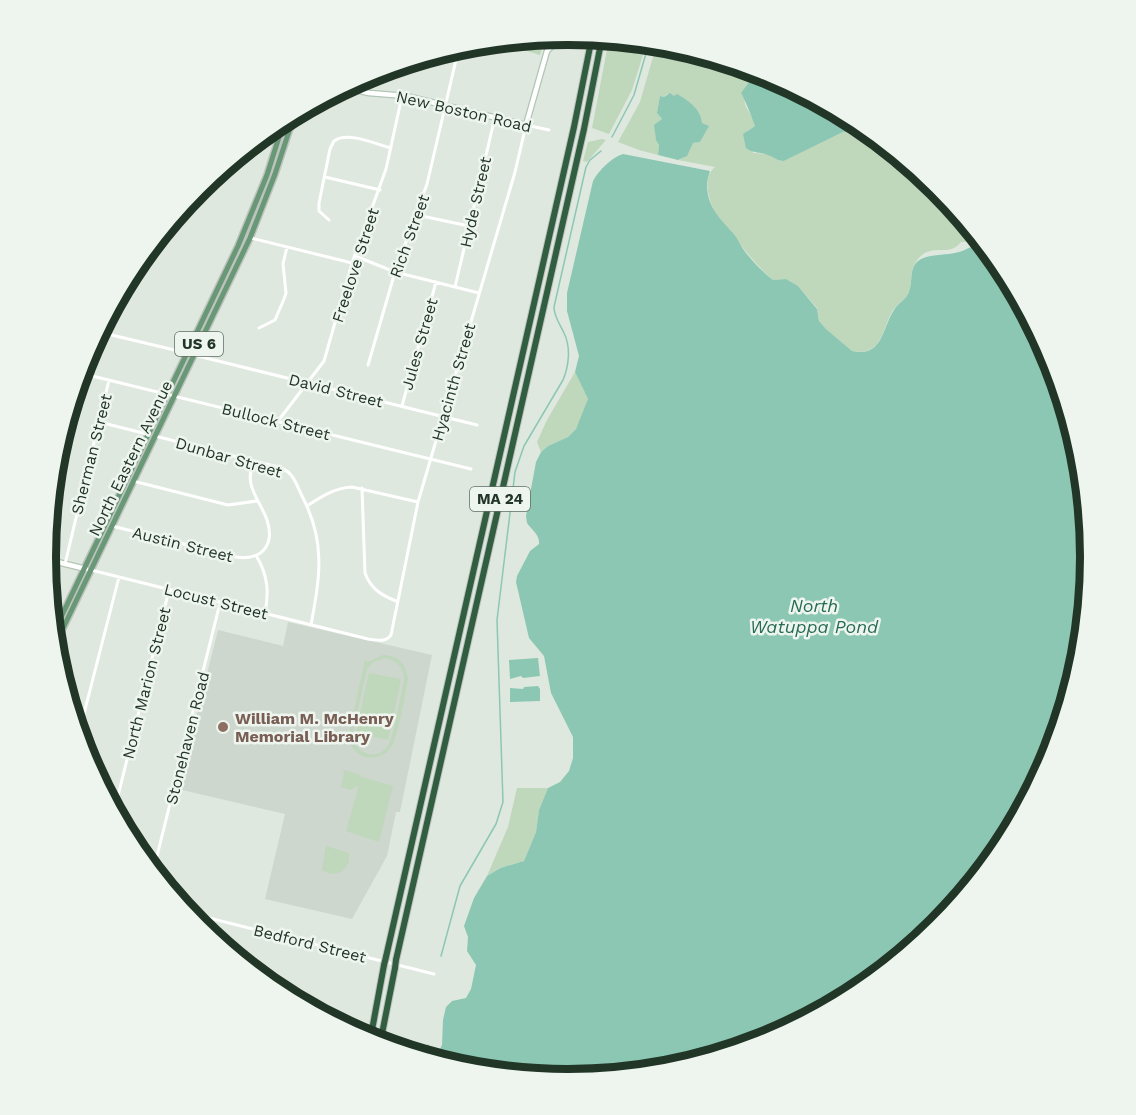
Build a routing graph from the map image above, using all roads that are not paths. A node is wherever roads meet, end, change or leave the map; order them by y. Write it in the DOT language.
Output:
graph roads {
  1 [pos="552,45"];
  2 [pos="590,46"];
  3 [pos="600,46"];
  4 [pos="456,57"];
  5 [pos="359,90"];
  6 [pos="402,95"];
  7 [pos="445,105"];
  8 [pos="495,117"];
  9 [pos="526,125"];
  10 [pos="291,127"];
  11 [pos="549,130"];
  12 [pos="280,133"];
  13 [pos="391,148"];
  14 [pos="325,177"];
  15 [pos="380,190"];
  16 [pos="417,215"];
  17 [pos="329,220"];
  18 [pos="469,226"];
  19 [pos="250,237"];
  20 [pos="288,247"];
  21 [pos="355,256"];
  22 [pos="352,263"];
  23 [pos="395,272"];
  24 [pos="436,282"];
  25 [pos="455,287"];
  26 [pos="479,293"];
  27 [pos="259,328"];
  28 [pos="107,334"];
  29 [pos="187,353"];
  30 [pos="194,355"];
  31 [pos="368,365"];
  32 [pos="90,375"];
  33 [pos="109,380"];
  34 [pos="308,383"];
  35 [pos="167,394"];
  36 [pos="175,395"];
  37 [pos="402,406"];
  38 [pos="443,417"];
  39 [pos="278,421"];
  40 [pos="99,422"];
  41 [pos="477,425"];
  42 [pos="148,434"];
  43 [pos="155,436"];
  44 [pos="431,459"];
  45 [pos="253,460"];
  46 [pos="471,469"];
  47 [pos="134,482"];
  48 [pos="362,488"];
  49 [pos="257,501"];
  50 [pos="418,502"];
  51 [pos="307,506"];
  52 [pos="112,526"];
  53 [pos="257,557"];
  54 [pos="56,562"];
  55 [pos="65,564"];
  56 [pos="84,568"];
  57 [pos="91,570"];
  58 [pos="119,577"];
  59 [pos="169,590"];
  60 [pos="396,601"];
  61 [pos="220,603"];
  62 [pos="265,613"];
  63 [pos="60,619"];
  64 [pos="311,625"];
  65 [pos="61,632"];
  66 [pos="387,639"];
  67 [pos="82,720"];
  68 [pos="117,801"];
  69 [pos="156,861"];
  70 [pos="203,916"];
  71 [pos="434,974"];
  72 [pos="372,1031"];
  73 [pos="382,1035"];
  1 -- 9 [label="street"];
  2 -- 72 [label="highway, MA 24, bridge"];
  3 -- 73 [label="highway, MA 24, bridge"];
  4 -- 7 [label="street, Rich Street"];
  5 -- 6 [label="street, New Boston Road"];
  6 -- 7 [label="street, New Boston Road"];
  6 -- 13 [label="street, Freelove Street"];
  7 -- 8 [label="street, New Boston Road"];
  7 -- 16 [label="street, Rich Street"];
  8 -- 9 [label="street, New Boston Road"];
  8 -- 18 [label="street, Hyde Street"];
  9 -- 11 [label="street, New Boston Road"];
  9 -- 26 [label="street, Hyacinth Street"];
  10 -- 19 [label="main road, North Eastern Avenue / US 6"];
  12 -- 29 [label="main road, North Eastern Avenue / US 6"];
  13 -- 14 [label="street"];
  13 -- 15 [label="street, Freelove Street"];
  14 -- 15 [label="street"];
  14 -- 17 [label="street"];
  15 -- 21 [label="street, Freelove Street"];
  16 -- 18 [label="street"];
  16 -- 23 [label="street, Rich Street"];
  18 -- 25 [label="street, Hyde Street"];
  19 -- 20 [label="street"];
  19 -- 30 [label="main road, North Eastern Avenue / US 6"];
  20 -- 22 [label="street"];
  20 -- 27 [label="street"];
  21 -- 22 [label="street, Freelove Street"];
  21 -- 23 [label="street"];
  22 -- 34 [label="street, Freelove Street"];
  23 -- 24 [label="street"];
  23 -- 31 [label="street, Rich Street"];
  24 -- 25 [label="street"];
  24 -- 37 [label="street, Jules Street"];
  25 -- 26 [label="street"];
  26 -- 38 [label="street, Hyacinth Street"];
  28 -- 29 [label="street"];
  29 -- 35 [label="main road, North Eastern Avenue / US 6"];
  30 -- 34 [label="street, David Street"];
  30 -- 36 [label="main road, North Eastern Avenue / US 6"];
  32 -- 33 [label="street, Bullock Street"];
  33 -- 35 [label="street, Bullock Street"];
  33 -- 40 [label="street, Sherman Street"];
  34 -- 37 [label="street, David Street"];
  34 -- 39 [label="street, Freelove Street"];
  35 -- 36 [label="street, Bullock Street"];
  35 -- 42 [label="main road, North Eastern Avenue / US 6"];
  36 -- 39 [label="street, Bullock Street"];
  36 -- 43 [label="main road, North Eastern Avenue / US 6"];
  37 -- 38 [label="street, David Street"];
  38 -- 41 [label="street, David Street"];
  38 -- 44 [label="street, Hyacinth Street"];
  39 -- 44 [label="street, Bullock Street"];
  40 -- 42 [label="street"];
  40 -- 55 [label="street, Sherman Street"];
  42 -- 56 [label="main road, North Eastern Avenue / US 6"];
  43 -- 45 [label="street, Dunbar Street"];
  43 -- 47 [label="main road, North Eastern Avenue / US 6"];
  44 -- 46 [label="street, Bullock Street"];
  44 -- 50 [label="street, Hyacinth Street"];
  45 -- 49 [label="street, Austin Street"];
  45 -- 51 [label="street, Dunbar Street"];
  47 -- 49 [label="street"];
  47 -- 52 [label="main road, North Eastern Avenue / US 6"];
  48 -- 50 [label="street"];
  48 -- 51 [label="street"];
  48 -- 60 [label="street"];
  49 -- 53 [label="street, Austin Street"];
  50 -- 60 [label="street, Hyacinth Street"];
  51 -- 64 [label="street, Dunbar Street"];
  52 -- 53 [label="street, Austin Street"];
  52 -- 57 [label="main road, North Eastern Avenue / US 6"];
  53 -- 62 [label="street"];
  54 -- 55 [label="street, Locust Street"];
  55 -- 56 [label="street, Locust Street"];
  56 -- 57 [label="street, Locust Street"];
  56 -- 63 [label="main road, North Eastern Avenue / US 6"];
  57 -- 58 [label="street, Locust Street"];
  57 -- 65 [label="main road, North Eastern Avenue / US 6"];
  58 -- 59 [label="street, Locust Street"];
  58 -- 67 [label="street"];
  59 -- 61 [label="street, Locust Street"];
  59 -- 68 [label="street, North Marion Street"];
  60 -- 66 [label="street, Hyacinth Street"];
  61 -- 62 [label="street, Locust Street"];
  61 -- 69 [label="street, Stonehaven Road"];
  62 -- 64 [label="street, Locust Street"];
  64 -- 66 [label="street, Locust Street"];
  70 -- 71 [label="street, Bedford Street"];
}
